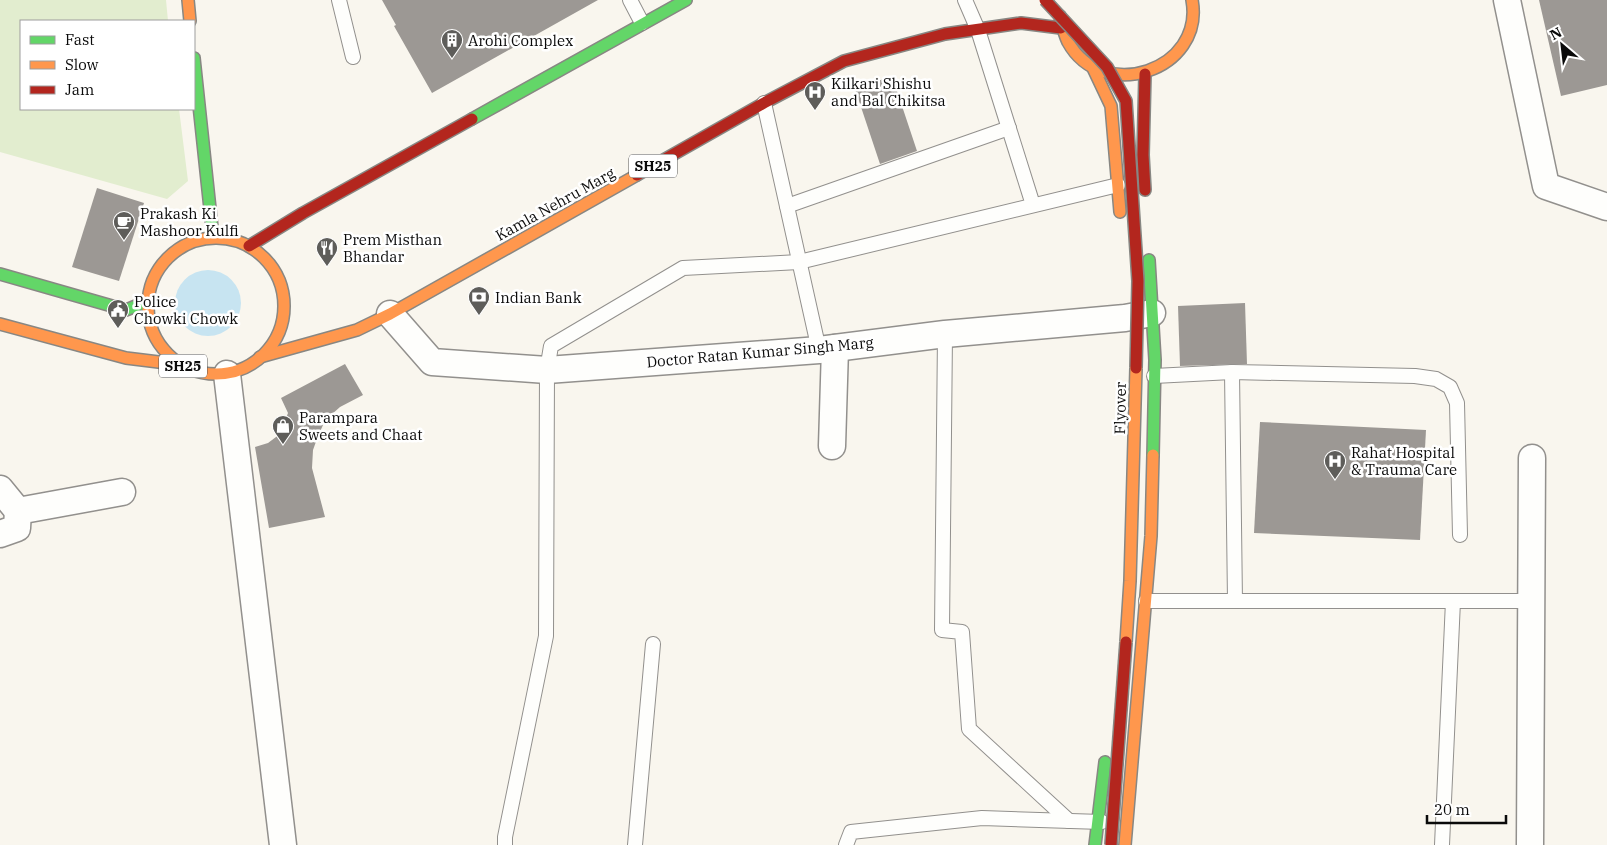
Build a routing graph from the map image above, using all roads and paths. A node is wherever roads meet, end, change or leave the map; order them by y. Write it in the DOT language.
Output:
graph roads {
  1 [pos="188,0"];
  2 [pos="339,0"];
  3 [pos="630,0"];
  4 [pos="686,0"];
  5 [pos="965,0"];
  6 [pos="1045,0"];
  7 [pos="1060,0"];
  8 [pos="1192,0"];
  9 [pos="1507,0"];
  10 [pos="190,20"];
  11 [pos="642,23"];
  12 [pos="1061,28"];
  13 [pos="978,30"];
  14 [pos="352,58"];
  15 [pos="195,68"];
  16 [pos="1094,68"];
  17 [pos="1145,74"];
  18 [pos="764,103"];
  19 [pos="1009,128"];
  20 [pos="1118,185"];
  21 [pos="1146,204"];
  22 [pos="1032,205"];
  23 [pos="787,206"];
  24 [pos="1607,207"];
  25 [pos="1121,222"];
  26 [pos="212,238"];
  27 [pos="1148,244"];
  28 [pos="250,246"];
  29 [pos="799,262"];
  30 [pos="0,274"];
  31 [pos="148,301"];
  32 [pos="1152,313"];
  33 [pos="390,314"];
  34 [pos="0,324"];
  35 [pos="945,334"];
  36 [pos="827,349"];
  37 [pos="260,357"];
  38 [pos="183,365"];
  39 [pos="547,370"];
  40 [pos="1232,372"];
  41 [pos="227,374"];
  42 [pos="1154,376"];
  43 [pos="1124,377"];
  44 [pos="832,446"];
  45 [pos="1532,458"];
  46 [pos="0,489"];
  47 [pos="122,492"];
  48 [pos="18,510"];
  49 [pos="0,534"];
  50 [pos="1460,535"];
  51 [pos="1120,543"];
  52 [pos="1146,601"];
  53 [pos="1235,601"];
  54 [pos="1453,601"];
  55 [pos="1531,601"];
  56 [pos="653,644"];
  57 [pos="1109,719"];
  58 [pos="1069,821"];
  59 [pos="1128,821"];
  60 [pos="1098,822"];
  61 [pos="283,845"];
  62 [pos="505,845"];
  63 [pos="635,845"];
  64 [pos="846,845"];
  65 [pos="1095,845"];
  66 [pos="1112,845"];
  67 [pos="1124,845"];
  68 [pos="1442,845"];
  69 [pos="1530,845"];
  1 -- 10 [label="main road"];
  2 -- 14 [label="lane"];
  3 -- 11 [label="lane"];
  4 -- 11 [label="main road"];
  5 -- 13 [label="lane"];
  6 -- 66 [label="main road, Flyover, bridge"];
  7 -- 12 [label="main road"];
  8 -- 17 [label="main road"];
  9 -- 24 [label="street"];
  11 -- 28 [label="main road"];
  12 -- 13 [label="main road, Kamla Nehru Marg / SH25"];
  12 -- 16 [label="main road"];
  13 -- 18 [label="main road, Kamla Nehru Marg / SH25"];
  13 -- 19 [label="lane"];
  15 -- 26 [label="main road"];
  16 -- 17 [label="main road"];
  16 -- 20 [label="main road"];
  17 -- 21 [label="main road"];
  18 -- 23 [label="lane"];
  18 -- 33 [label="main road, Kamla Nehru Marg / SH25"];
  19 -- 22 [label="lane"];
  19 -- 23 [label="lane"];
  20 -- 22 [label="lane"];
  20 -- 25 [label="main road"];
  22 -- 29 [label="lane"];
  23 -- 29 [label="lane"];
  26 -- 28 [label="main road, SH25"];
  26 -- 31 [label="main road, SH25"];
  27 -- 32 [label="main road"];
  28 -- 37 [label="main road, SH25"];
  29 -- 36 [label="lane"];
  29 -- 39 [label="lane"];
  30 -- 31 [label="main road"];
  31 -- 38 [label="main road, SH25"];
  32 -- 35 [label="street, Doctor Ratan Kumar Singh Marg"];
  32 -- 42 [label="main road"];
  33 -- 37 [label="main road, Kamla Nehru Marg / SH25"];
  33 -- 39 [label="street, Doctor Ratan Kumar Singh Marg"];
  34 -- 38 [label="main road, SH25"];
  35 -- 36 [label="street, Doctor Ratan Kumar Singh Marg"];
  35 -- 58 [label="lane"];
  36 -- 39 [label="street, Doctor Ratan Kumar Singh Marg"];
  36 -- 44 [label="street"];
  37 -- 41 [label="main road, SH25"];
  38 -- 41 [label="main road, SH25"];
  39 -- 62 [label="lane"];
  40 -- 42 [label="lane"];
  40 -- 50 [label="lane"];
  40 -- 53 [label="lane"];
  41 -- 61 [label="street"];
  42 -- 52 [label="main road"];
  43 -- 51 [label="main road"];
  45 -- 55 [label="street"];
  46 -- 48 [label="street"];
  47 -- 48 [label="street"];
  48 -- 49 [label="street"];
  52 -- 53 [label="lane"];
  52 -- 59 [label="main road"];
  53 -- 54 [label="lane"];
  54 -- 55 [label="lane"];
  54 -- 68 [label="lane"];
  55 -- 69 [label="street"];
  56 -- 63 [label="lane"];
  57 -- 60 [label="main road"];
  58 -- 60 [label="lane"];
  58 -- 64 [label="lane"];
  59 -- 60 [label="lane"];
  59 -- 67 [label="main road"];
  60 -- 65 [label="main road"];
}
